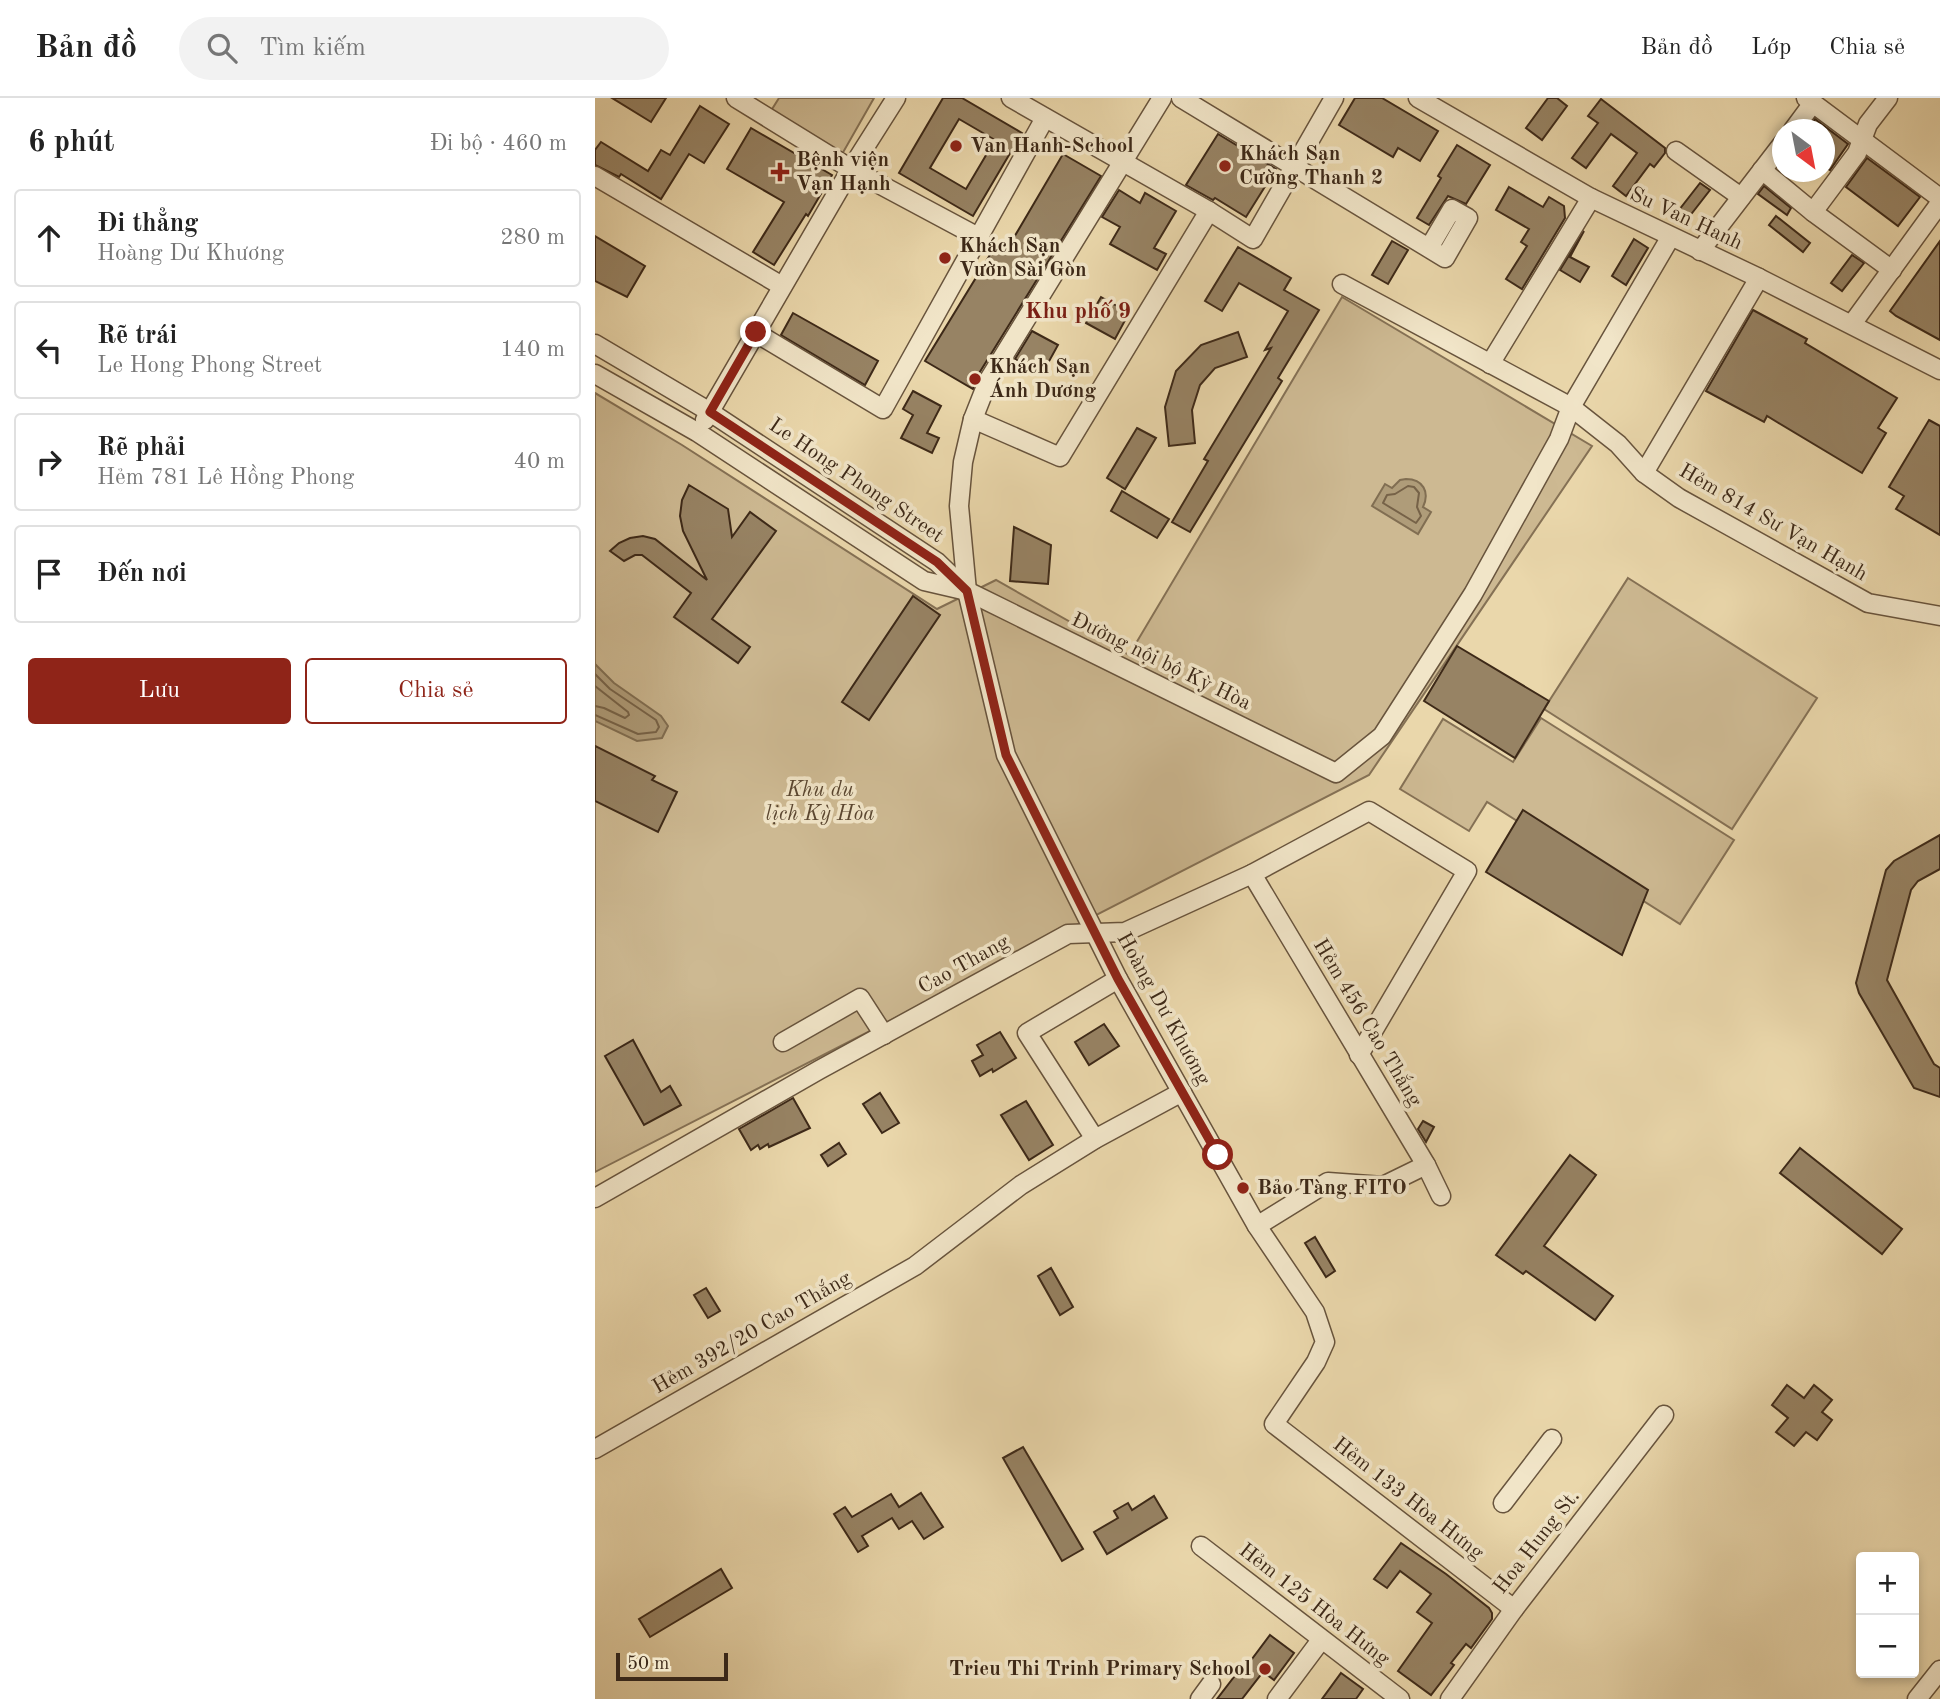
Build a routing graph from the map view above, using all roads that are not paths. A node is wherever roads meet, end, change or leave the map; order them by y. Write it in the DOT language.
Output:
graph roads {
  1 [pos="736,98"];
  2 [pos="896,98"];
  3 [pos="1011,98"];
  4 [pos="1162,98"];
  5 [pos="1181,98"];
  6 [pos="1334,98"];
  7 [pos="1418,98"];
  8 [pos="1888,98"];
  9 [pos="1810,101"];
  10 [pos="1446,105"];
  11 [pos="1045,118"];
  12 [pos="1799,119"];
  13 [pos="1861,141"];
  14 [pos="1676,151"];
  15 [pos="1772,157"];
  16 [pos="1122,162"];
  17 [pos="1293,165"];
  18 [pos="851,169"];
  19 [pos="1762,170"];
  20 [pos="595,176"];
  21 [pos="1741,197"];
  22 [pos="1591,198"];
  23 [pos="1940,200"];
  24 [pos="1209,211"];
  25 [pos="1813,212"];
  26 [pos="980,238"];
  27 [pos="1670,238"];
  28 [pos="1429,248"];
  29 [pos="1700,251"];
  30 [pos="1892,270"];
  31 [pos="1759,278"];
  32 [pos="1342,284"];
  33 [pos="782,285"];
  34 [pos="1852,324"];
  35 [pos="756,332"];
  36 [pos="595,344"];
  37 [pos="1490,364"];
  38 [pos="1940,370"];
  39 [pos="595,374"];
  40 [pos="1571,407"];
  41 [pos="710,412"];
  42 [pos="973,419"];
  43 [pos="697,432"];
  44 [pos="1644,473"];
  45 [pos="967,591"];
  46 [pos="1940,616"];
  47 [pos="1252,874"];
  48 [pos="1095,932"];
  49 [pos="1118,979"];
  50 [pos="884,1035"];
  51 [pos="782,1042"];
  52 [pos="1359,1055"];
  53 [pos="1182,1092"];
  54 [pos="1095,1139"];
  55 [pos="1426,1165"];
  56 [pos="1441,1196"];
  57 [pos="595,1198"];
  58 [pos="1257,1226"];
  59 [pos="1664,1415"];
  60 [pos="1274,1424"];
  61 [pos="1552,1439"];
  62 [pos="595,1449"];
  63 [pos="1503,1503"];
  64 [pos="1201,1546"];
  65 [pos="1514,1609"];
  66 [pos="1321,1640"];
  67 [pos="1940,1670"];
  68 [pos="1211,1684"];
  69 [pos="1200,1699"];
  70 [pos="1277,1699"];
  71 [pos="1401,1699"];
  72 [pos="1450,1699"];
  73 [pos="1917,1699"];
  1 -- 18 [label="street"];
  2 -- 18 [label="street"];
  3 -- 11 [label="street"];
  4 -- 16 [label="street, Hoàng Dư Khương"];
  5 -- 17 [label="street"];
  6 -- 17 [label="street"];
  7 -- 10 [label="street, Su Van Hanh"];
  8 -- 13 [label="street"];
  9 -- 12 [label="street"];
  9 -- 13 [label="street"];
  10 -- 22 [label="street, Su Van Hanh"];
  11 -- 16 [label="street"];
  11 -- 26 [label="street"];
  13 -- 23 [label="street"];
  13 -- 25 [label="street"];
  14 -- 21 [label="street"];
  15 -- 19 [label="street"];
  16 -- 24 [label="street"];
  16 -- 42 [label="street, Hoàng Dư Khương"];
  17 -- 24 [label="street"];
  17 -- 28 [label="street"];
  18 -- 26 [label="street"];
  18 -- 33 [label="street"];
  19 -- 21 [label="street"];
  19 -- 25 [label="street"];
  20 -- 33 [label="street"];
  21 -- 29 [label="street"];
  22 -- 27 [label="street, Su Van Hanh"];
  22 -- 37 [label="street"];
  23 -- 30 [label="street"];
  24 -- 42 [label="street"];
  25 -- 30 [label="street"];
  26 -- 35 [label="street"];
  27 -- 29 [label="street, Su Van Hanh"];
  27 -- 40 [label="street"];
  29 -- 31 [label="street, Su Van Hanh"];
  30 -- 34 [label="street"];
  31 -- 34 [label="street, Su Van Hanh"];
  31 -- 44 [label="street, Hẻm 814 Sư Vạn Hạnh"];
  32 -- 37 [label="street"];
  33 -- 35 [label="street"];
  34 -- 38 [label="street, Su Van Hanh"];
  35 -- 41 [label="street"];
  36 -- 41 [label="street, Le Hong Phong Street"];
  37 -- 40 [label="street"];
  39 -- 43 [label="street"];
  40 -- 44 [label="street"];
  40 -- 45 [label="street, Đường nội bộ Kỳ Hòa"];
  41 -- 43 [label="street"];
  41 -- 45 [label="street, Le Hong Phong Street"];
  42 -- 45 [label="street, Hoàng Dư Khương"];
  43 -- 45 [label="street"];
  44 -- 46 [label="street, Hẻm 814 Sư Vạn Hạnh"];
  45 -- 48 [label="street, Hoàng Dư Khương"];
  47 -- 48 [label="street, Cao Thang"];
  47 -- 52 [label="street, Hẻm 456 Cao Thắng"];
  47 -- 52 [label="street, Cao Thang"];
  48 -- 49 [label="street, Hoàng Dư Khương"];
  48 -- 50 [label="street, Cao Thang"];
  49 -- 53 [label="street, Hoàng Dư Khương"];
  49 -- 54 [label="street"];
  50 -- 51 [label="street"];
  50 -- 57 [label="street, Cao Thang"];
  52 -- 55 [label="street, Hẻm 456 Cao Thắng"];
  53 -- 54 [label="street, Hẻm 392/20 Cao Thắng"];
  53 -- 58 [label="street, Hoàng Dư Khương"];
  54 -- 62 [label="street, Hẻm 392/20 Cao Thắng"];
  55 -- 56 [label="street, Hẻm 456 Cao Thắng"];
  55 -- 58 [label="street"];
  58 -- 60 [label="street, Hoàng Dư Khương"];
  59 -- 65 [label="street, Hoa Hung St."];
  60 -- 65 [label="street, Hẻm 133 Hòa Hưng"];
  61 -- 63 [label="street"];
  64 -- 66 [label="street, Hẻm 125 Hòa Hưng"];
  65 -- 72 [label="street, Hoa Hung St."];
  66 -- 70 [label="street"];
  66 -- 71 [label="street, Hẻm 125 Hòa Hưng"];
  67 -- 73 [label="street"];
  68 -- 69 [label="street"];
}
